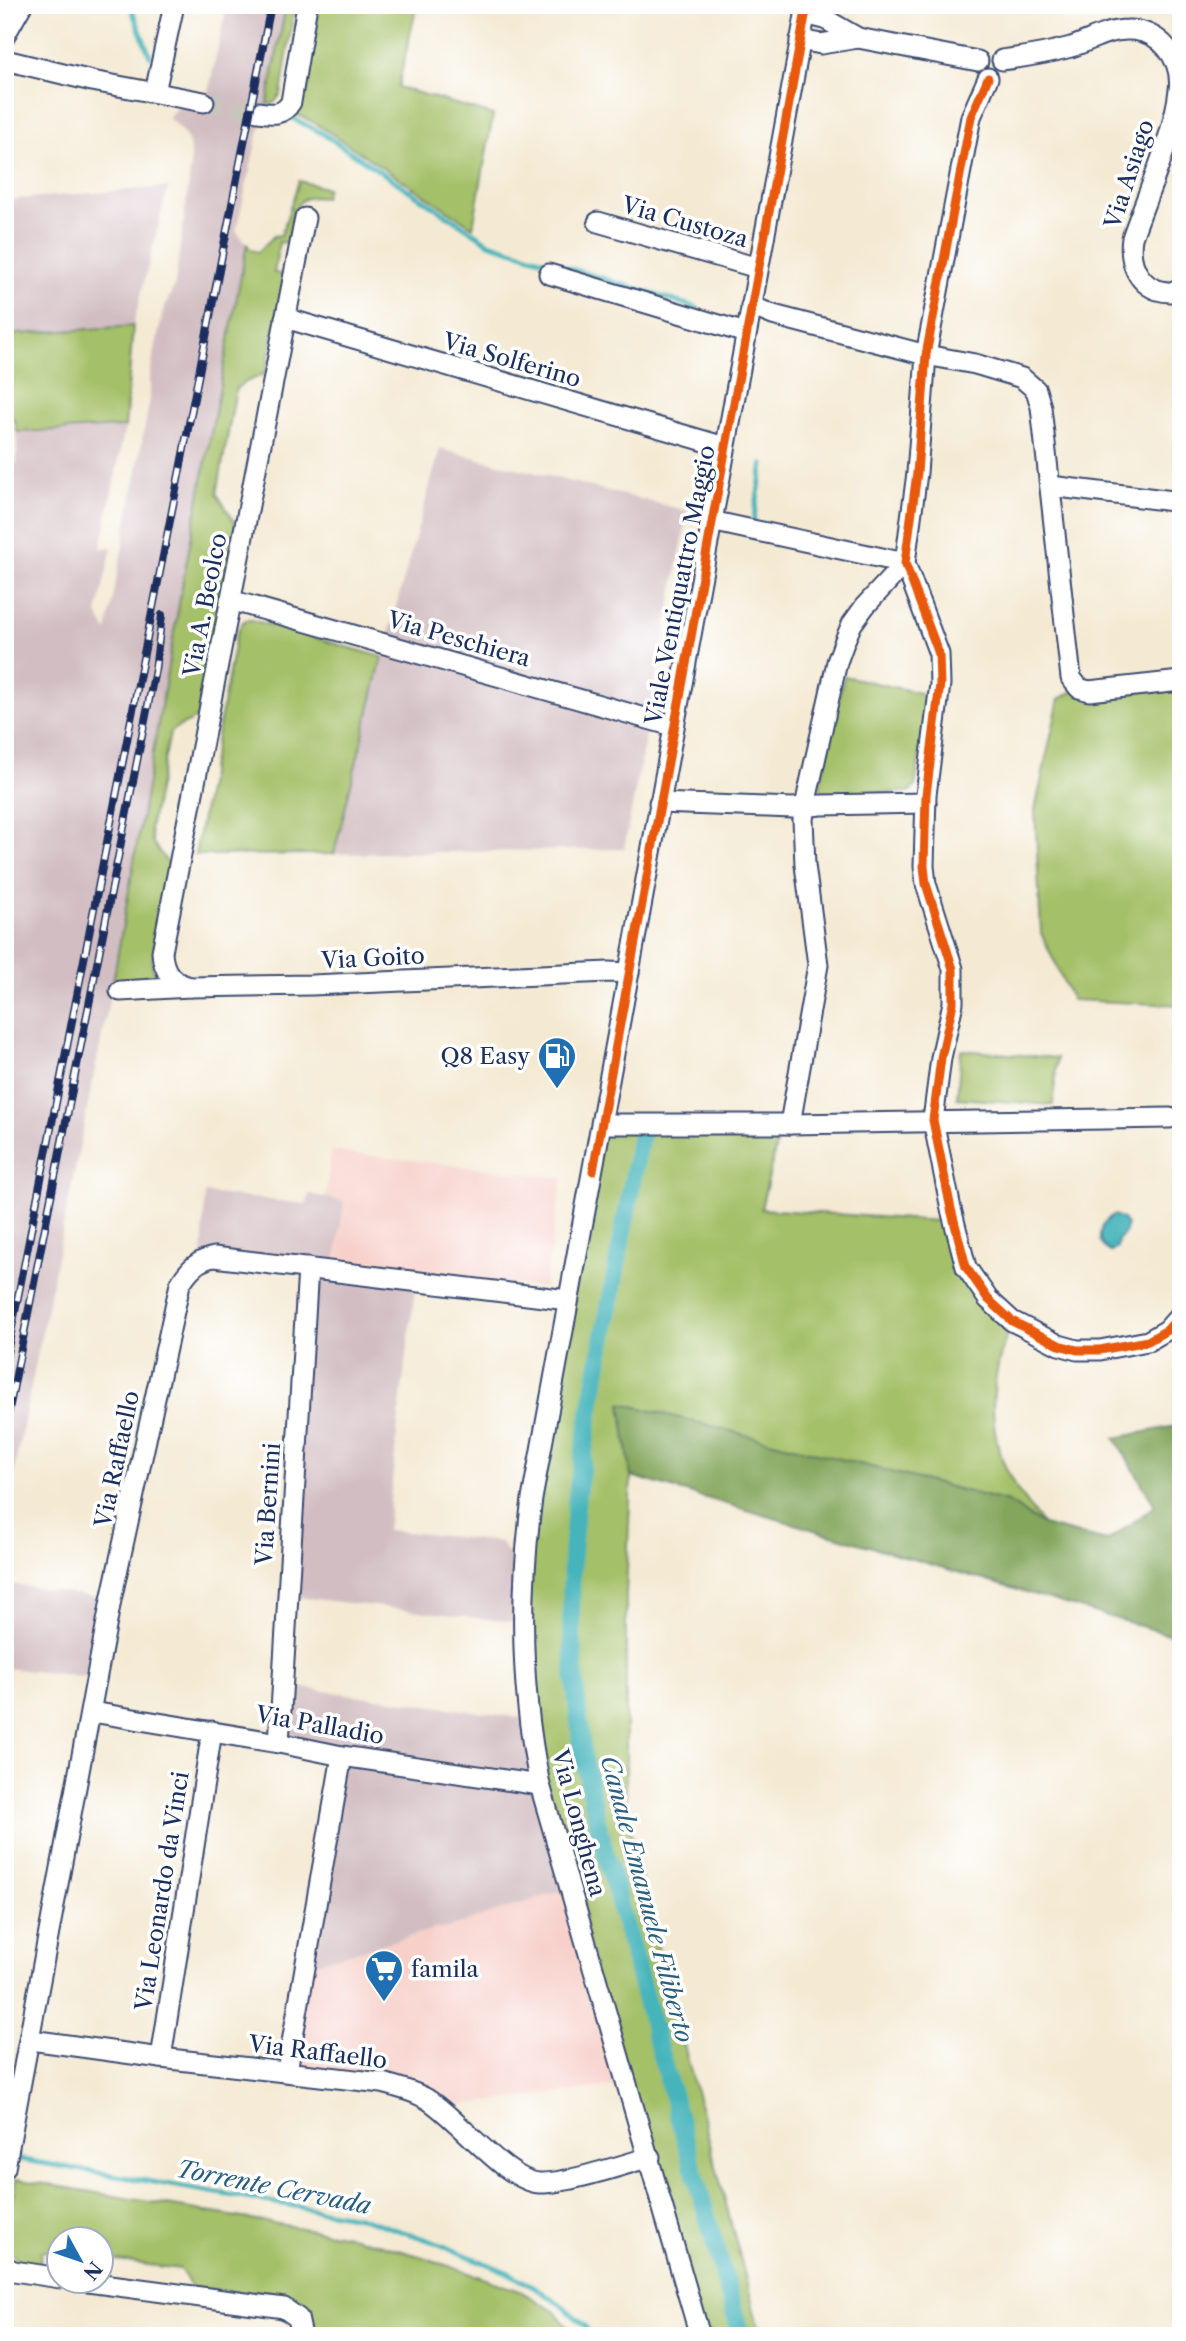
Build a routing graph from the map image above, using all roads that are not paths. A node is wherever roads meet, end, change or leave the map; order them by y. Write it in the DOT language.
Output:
graph roads {
  1 [pos="22,5"];
  2 [pos="174,5"];
  3 [pos="307,5"];
  4 [pos="806,10"];
  5 [pos="5,35"];
  6 [pos="858,38"];
  7 [pos="800,40"];
  8 [pos="5,60"];
  9 [pos="983,69"];
  10 [pos="155,92"];
  11 [pos="204,102"];
  12 [pos="258,111"];
  13 [pos="305,218"];
  14 [pos="598,222"];
  15 [pos="758,268"];
  16 [pos="549,274"];
  17 [pos="1181,291"];
  18 [pos="751,306"];
  19 [pos="285,318"];
  20 [pos="746,333"];
  21 [pos="926,355"];
  22 [pos="725,447"];
  23 [pos="1050,486"];
  24 [pos="1181,502"];
  25 [pos="711,522"];
  26 [pos="905,563"];
  27 [pos="230,600"];
  28 [pos="1181,681"];
  29 [pos="673,726"];
  30 [pos="659,803"];
  31 [pos="926,803"];
  32 [pos="806,807"];
  33 [pos="629,973"];
  34 [pos="190,987"];
  35 [pos="120,991"];
  36 [pos="1170,1118"];
  37 [pos="933,1121"];
  38 [pos="602,1124"];
  39 [pos="790,1124"];
  40 [pos="582,1227"];
  41 [pos="308,1268"];
  42 [pos="568,1300"];
  43 [pos="1181,1314"];
  44 [pos="92,1712"];
  45 [pos="212,1731"];
  46 [pos="279,1743"];
  47 [pos="342,1756"];
  48 [pos="540,1786"];
  49 [pos="31,2040"];
  50 [pos="161,2058"];
  51 [pos="287,2071"];
  52 [pos="650,2157"];
  53 [pos="5,2168"];
  54 [pos="5,2267"];
  55 [pos="46,2275"];
  56 [pos="116,2285"];
  57 [pos="302,2336"];
  58 [pos="700,2336"];
  1 -- 5 [label="street"];
  2 -- 10 [label="street"];
  3 -- 12 [label="street"];
  4 -- 6 [label="street"];
  4 -- 7 [label="street, Viale Ventiquattro Maggio"];
  6 -- 7 [label="street"];
  6 -- 9 [label="street"];
  7 -- 15 [label="street, Viale Ventiquattro Maggio"];
  8 -- 10 [label="street"];
  9 -- 17 [label="street, Via Asiago"];
  9 -- 21 [label="street"];
  10 -- 11 [label="street"];
  13 -- 19 [label="street, Via A. Beolco"];
  14 -- 15 [label="street, Via Custoza"];
  15 -- 18 [label="street, Viale Ventiquattro Maggio"];
  16 -- 20 [label="street"];
  18 -- 20 [label="street, Viale Ventiquattro Maggio"];
  18 -- 21 [label="street"];
  19 -- 22 [label="street, Via Solferino"];
  19 -- 27 [label="street, Via A. Beolco"];
  20 -- 22 [label="street, Viale Ventiquattro Maggio"];
  21 -- 23 [label="street"];
  21 -- 26 [label="street"];
  22 -- 25 [label="street, Viale Ventiquattro Maggio"];
  23 -- 24 [label="street"];
  23 -- 28 [label="street"];
  25 -- 26 [label="street"];
  25 -- 29 [label="street, Viale Ventiquattro Maggio"];
  26 -- 31 [label="street"];
  26 -- 32 [label="street"];
  27 -- 29 [label="street, Via Peschiera"];
  27 -- 34 [label="street, Via A. Beolco"];
  29 -- 30 [label="street, Viale Ventiquattro Maggio"];
  30 -- 32 [label="street"];
  30 -- 33 [label="street, Viale Ventiquattro Maggio"];
  31 -- 32 [label="street"];
  31 -- 37 [label="street"];
  32 -- 39 [label="street"];
  33 -- 34 [label="street, Via Goito"];
  33 -- 38 [label="street, Viale Ventiquattro Maggio"];
  34 -- 35 [label="street, Via Goito"];
  36 -- 37 [label="street"];
  37 -- 39 [label="street"];
  37 -- 43 [label="street"];
  38 -- 39 [label="street"];
  38 -- 40 [label="street, Viale Ventiquattro Maggio"];
  40 -- 42 [label="street, Via Longhena"];
  41 -- 42 [label="street, Via Raffaello"];
  41 -- 44 [label="street, Via Raffaello"];
  41 -- 46 [label="street, Via Bernini"];
  42 -- 48 [label="street, Via Longhena"];
  44 -- 45 [label="street, Via Palladio"];
  44 -- 49 [label="street, Via Raffaello"];
  45 -- 46 [label="street, Via Palladio"];
  45 -- 50 [label="street, Via Leonardo da Vinci"];
  46 -- 47 [label="street, Via Palladio"];
  47 -- 48 [label="street, Via Palladio"];
  47 -- 51 [label="street"];
  48 -- 52 [label="street, Via Longhena"];
  49 -- 50 [label="street, Via Raffaello"];
  49 -- 53 [label="street, Via Raffaello"];
  50 -- 51 [label="street, Via Raffaello"];
  51 -- 52 [label="street, Via Raffaello"];
  52 -- 58 [label="street, Via Longhena"];
  54 -- 55 [label="street"];
  56 -- 57 [label="street"];
}
